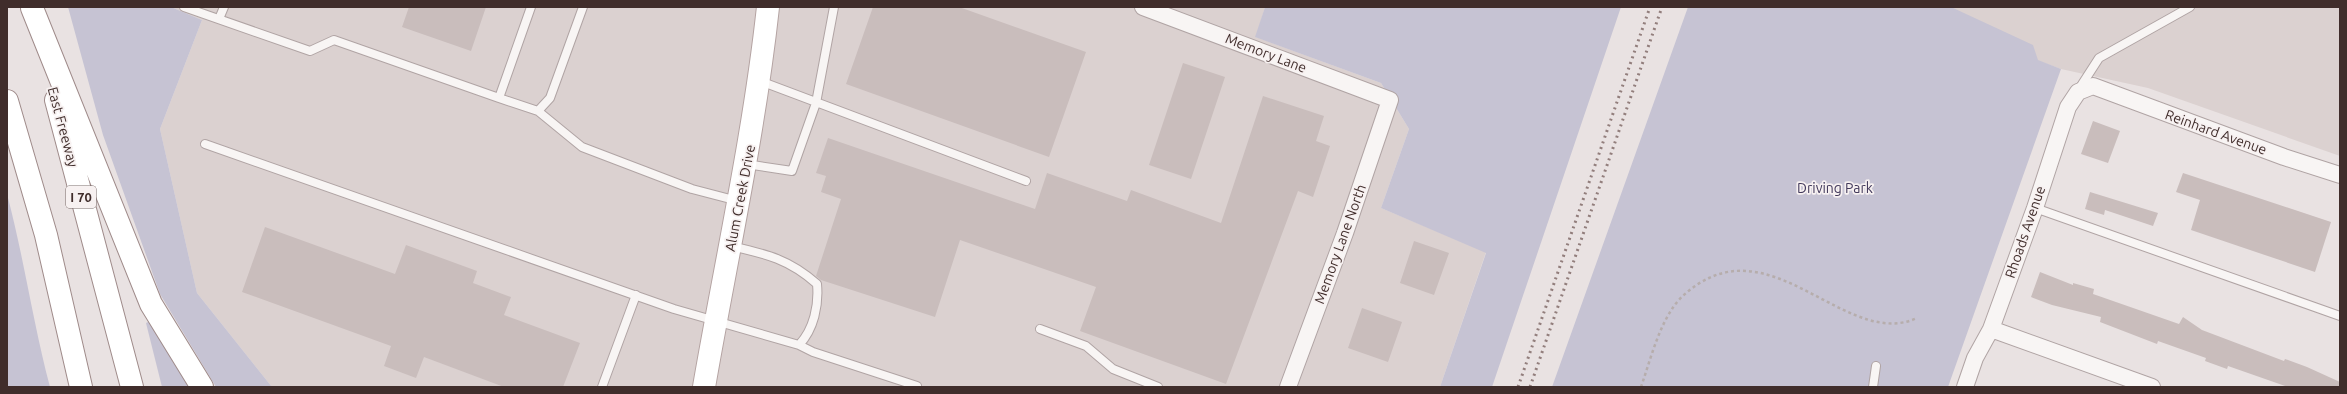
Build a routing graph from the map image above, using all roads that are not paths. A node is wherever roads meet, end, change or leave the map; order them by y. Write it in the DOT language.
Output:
graph roads {
  1 [pos="184,7"];
  2 [pos="224,7"];
  3 [pos="531,7"];
  4 [pos="583,7"];
  5 [pos="768,7"];
  6 [pos="834,7"];
  7 [pos="1143,7"];
  8 [pos="2190,7"];
  9 [pos="32,8"];
  10 [pos="219,19"];
  11 [pos="760,81"];
  12 [pos="2085,89"];
  13 [pos="499,98"];
  14 [pos="7,100"];
  15 [pos="1390,100"];
  16 [pos="816,103"];
  17 [pos="538,111"];
  18 [pos="205,144"];
  19 [pos="746,164"];
  20 [pos="2340,175"];
  21 [pos="1026,181"];
  22 [pos="739,202"];
  23 [pos="2035,208"];
  24 [pos="731,246"];
  25 [pos="636,295"];
  26 [pos="2340,316"];
  27 [pos="716,320"];
  28 [pos="1040,329"];
  29 [pos="1991,329"];
  30 [pos="799,345"];
  31 [pos="1876,366"];
  32 [pos="917,386"];
  33 [pos="81,387"];
  34 [pos="132,387"];
  35 [pos="202,387"];
  36 [pos="602,387"];
  37 [pos="704,387"];
  38 [pos="1158,387"];
  39 [pos="1288,387"];
  40 [pos="1873,387"];
  41 [pos="1965,387"];
  42 [pos="2152,387"];
  1 -- 10 [label="lane"];
  2 -- 10 [label="lane"];
  3 -- 13 [label="lane"];
  4 -- 17 [label="lane"];
  5 -- 11 [label="main road, Alum Creek Drive"];
  6 -- 16 [label="lane"];
  7 -- 15 [label="street, Memory Lane"];
  8 -- 12 [label="lane"];
  9 -- 34 [label="main road, East Freeway / I 70"];
  9 -- 35 [label="main road"];
  10 -- 13 [label="lane"];
  11 -- 16 [label="lane"];
  11 -- 19 [label="main road, Alum Creek Drive"];
  12 -- 20 [label="street, Reinhard Avenue"];
  12 -- 23 [label="street, Rhoads Avenue"];
  13 -- 17 [label="lane"];
  14 -- 33 [label="main road"];
  15 -- 39 [label="street, Memory Lane North"];
  16 -- 19 [label="lane"];
  16 -- 21 [label="lane"];
  17 -- 22 [label="lane"];
  18 -- 25 [label="lane"];
  19 -- 22 [label="main road, Alum Creek Drive"];
  22 -- 24 [label="main road, Alum Creek Drive"];
  23 -- 26 [label="lane"];
  23 -- 29 [label="street, Rhoads Avenue"];
  24 -- 27 [label="main road, Alum Creek Drive"];
  24 -- 30 [label="lane"];
  25 -- 27 [label="lane"];
  25 -- 36 [label="lane"];
  27 -- 30 [label="lane"];
  27 -- 37 [label="main road, Alum Creek Drive"];
  28 -- 38 [label="lane"];
  29 -- 41 [label="street, Rhoads Avenue"];
  29 -- 42 [label="street"];
  30 -- 32 [label="lane"];
  31 -- 40 [label="lane"];
}
